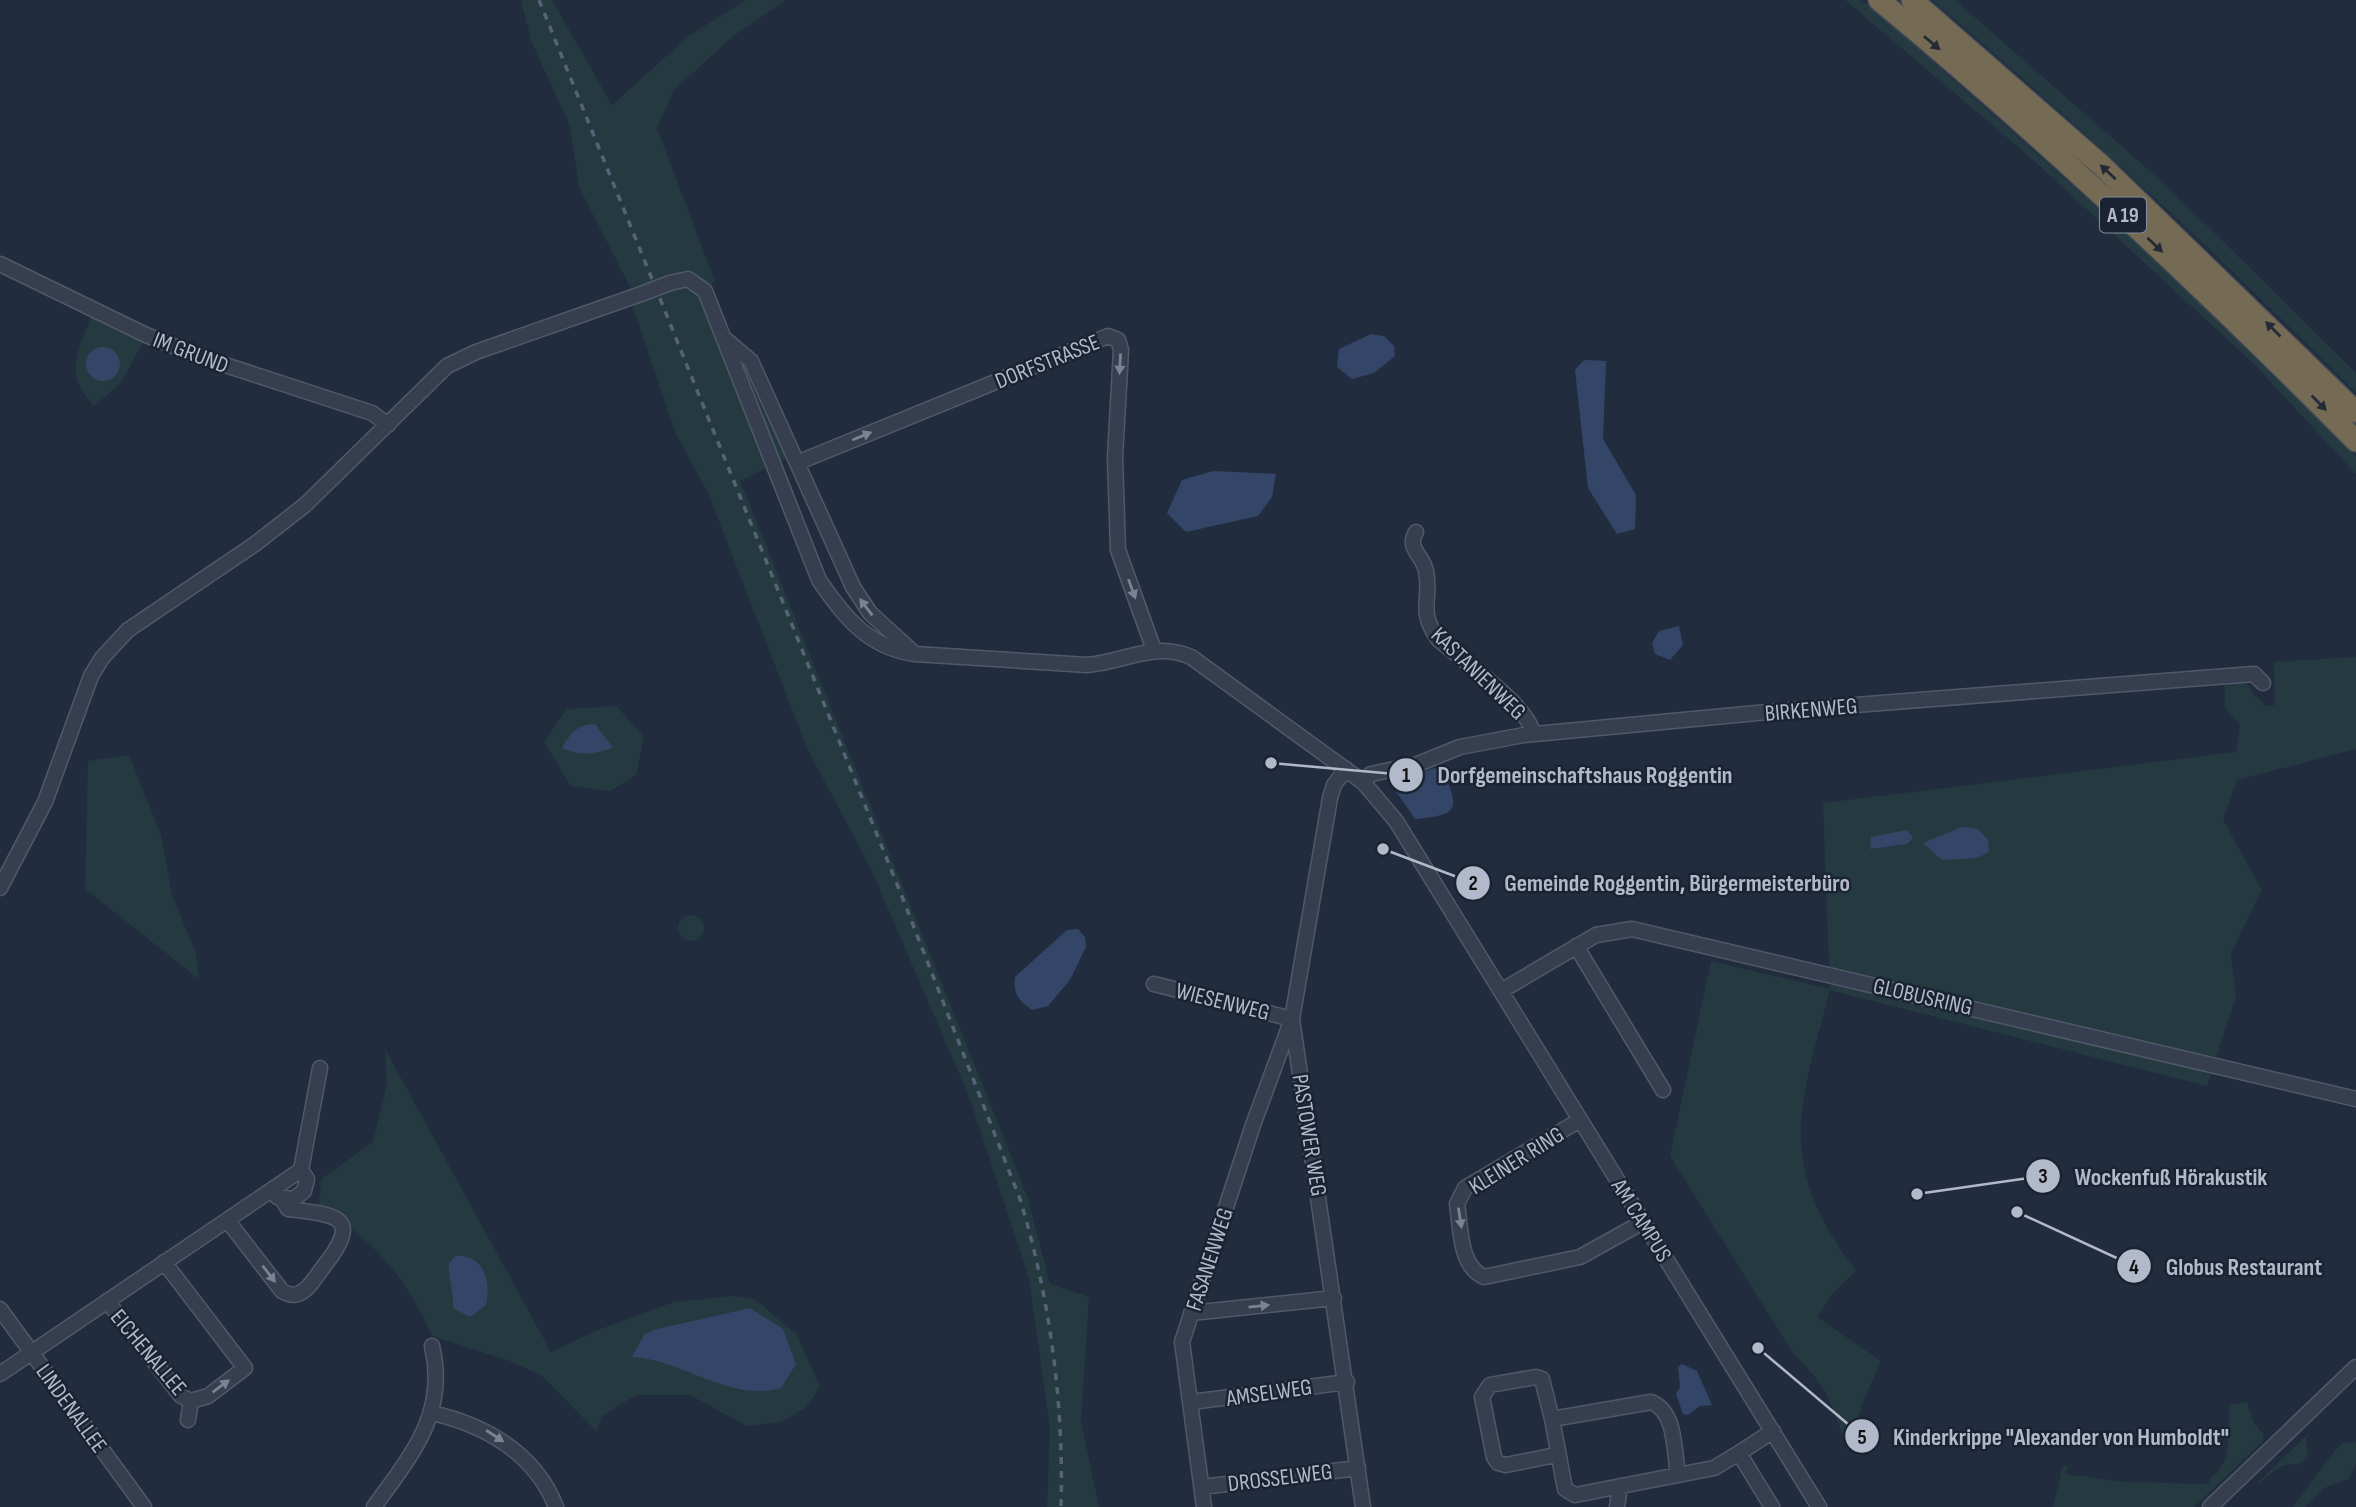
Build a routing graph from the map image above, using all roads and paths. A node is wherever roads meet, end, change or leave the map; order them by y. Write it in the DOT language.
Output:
graph roads {
  1 [pos="1879,0"];
  2 [pos="1912,0"];
  3 [pos="0,264"];
  4 [pos="726,339"];
  5 [pos="2356,412"];
  6 [pos="388,425"];
  7 [pos="2356,440"];
  8 [pos="799,462"];
  9 [pos="1416,532"];
  10 [pos="1154,650"];
  11 [pos="915,654"];
  12 [pos="2263,683"];
  13 [pos="1533,734"];
  14 [pos="1346,769"];
  15 [pos="1363,782"];
  16 [pos="0,888"];
  17 [pos="1576,946"];
  18 [pos="1154,984"];
  19 [pos="1501,991"];
  20 [pos="1620,1018"];
  21 [pos="1292,1019"];
  22 [pos="1637,1021"];
  23 [pos="320,1068"];
  24 [pos="1663,1090"];
  25 [pos="2356,1099"];
  26 [pos="1580,1121"];
  27 [pos="301,1170"];
  28 [pos="265,1195"];
  29 [pos="282,1199"];
  30 [pos="227,1220"];
  31 [pos="1643,1222"];
  32 [pos="164,1262"];
  33 [pos="1334,1298"];
  34 [pos="107,1301"];
  35 [pos="0,1309"];
  36 [pos="1191,1313"];
  37 [pos="432,1346"];
  38 [pos="31,1351"];
  39 [pos="2356,1367"];
  40 [pos="0,1374"];
  41 [pos="1347,1382"];
  42 [pos="191,1401"];
  43 [pos="1191,1402"];
  44 [pos="432,1413"];
  45 [pos="1552,1419"];
  46 [pos="188,1420"];
  47 [pos="1773,1431"];
  48 [pos="1739,1453"];
  49 [pos="1556,1455"];
  50 [pos="1358,1468"];
  51 [pos="1678,1475"];
  52 [pos="1620,1486"];
  53 [pos="1202,1487"];
  54 [pos="144,1507"];
  55 [pos="374,1507"];
  56 [pos="556,1507"];
  57 [pos="1204,1507"];
  58 [pos="1363,1507"];
  59 [pos="1617,1507"];
  60 [pos="1772,1507"];
  61 [pos="1819,1507"];
  62 [pos="2210,1507"];
  1 -- 7 [label="highway, A 19, one-way"];
  5 -- 2 [label="highway, A 19, one-way"];
  3 -- 6 [label="street, IM GRUND"];
  4 -- 6 [label="street, bridge"];
  4 -- 8 [label="street"];
  4 -- 11 [label="street"];
  6 -- 16 [label="street"];
  8 -- 10 [label="street, DORFSTRASSE, one-way"];
  11 -- 8 [label="street, one-way"];
  9 -- 13 [label="street, KASTANIENWEG"];
  10 -- 11 [label="street"];
  10 -- 14 [label="street"];
  12 -- 13 [label="street, BIRKENWEG"];
  13 -- 15 [label="street, BIRKENWEG"];
  14 -- 15 [label="street"];
  14 -- 21 [label="street, PASTOWER WEG"];
  15 -- 19 [label="street"];
  17 -- 19 [label="street, GLOBUSRING"];
  17 -- 20 [label="street"];
  17 -- 25 [label="street, GLOBUSRING"];
  18 -- 21 [label="street, WIESENWEG"];
  19 -- 26 [label="street, AM CAMPUS"];
  20 -- 22 [label="street"];
  20 -- 24 [label="street"];
  21 -- 33 [label="street, PASTOWER WEG"];
  21 -- 36 [label="street, FASANENWEG"];
  23 -- 27 [label="street"];
  26 -- 31 [label="street, AM CAMPUS"];
  26 -- 31 [label="street, KLEINER RING, one-way"];
  27 -- 28 [label="street, EICHENALLEE"];
  27 -- 29 [label="street"];
  28 -- 29 [label="street"];
  28 -- 30 [label="street, EICHENALLEE"];
  30 -- 29 [label="street, one-way"];
  30 -- 32 [label="street, EICHENALLEE"];
  31 -- 47 [label="street, AM CAMPUS"];
  32 -- 34 [label="street, EICHENALLEE"];
  42 -- 32 [label="street, EICHENALLEE, one-way"];
  36 -- 33 [label="street, one-way"];
  33 -- 41 [label="street, PASTOWER WEG"];
  34 -- 38 [label="street, EICHENALLEE"];
  34 -- 42 [label="street, EICHENALLEE"];
  35 -- 38 [label="street, LINDENALLEE"];
  36 -- 43 [label="street, FASANENWEG"];
  37 -- 44 [label="street"];
  38 -- 40 [label="street, EICHENALLEE"];
  38 -- 54 [label="street, LINDENALLEE"];
  39 -- 62 [label="street"];
  41 -- 43 [label="street, AMSELWEG"];
  41 -- 50 [label="street, PASTOWER WEG"];
  42 -- 46 [label="street, EICHENALLEE"];
  43 -- 53 [label="street, FASANENWEG"];
  44 -- 55 [label="street"];
  44 -- 56 [label="street, one-way"];
  45 -- 49 [label="street"];
  45 -- 49 [label="street"];
  45 -- 51 [label="street"];
  47 -- 48 [label="street"];
  47 -- 61 [label="street, AM CAMPUS"];
  48 -- 51 [label="street"];
  48 -- 60 [label="street"];
  49 -- 52 [label="street"];
  50 -- 53 [label="street, DROSSELWEG"];
  50 -- 58 [label="street, PASTOWER WEG"];
  51 -- 52 [label="street"];
  52 -- 59 [label="street"];
  53 -- 57 [label="street, FASANENWEG"];
}
